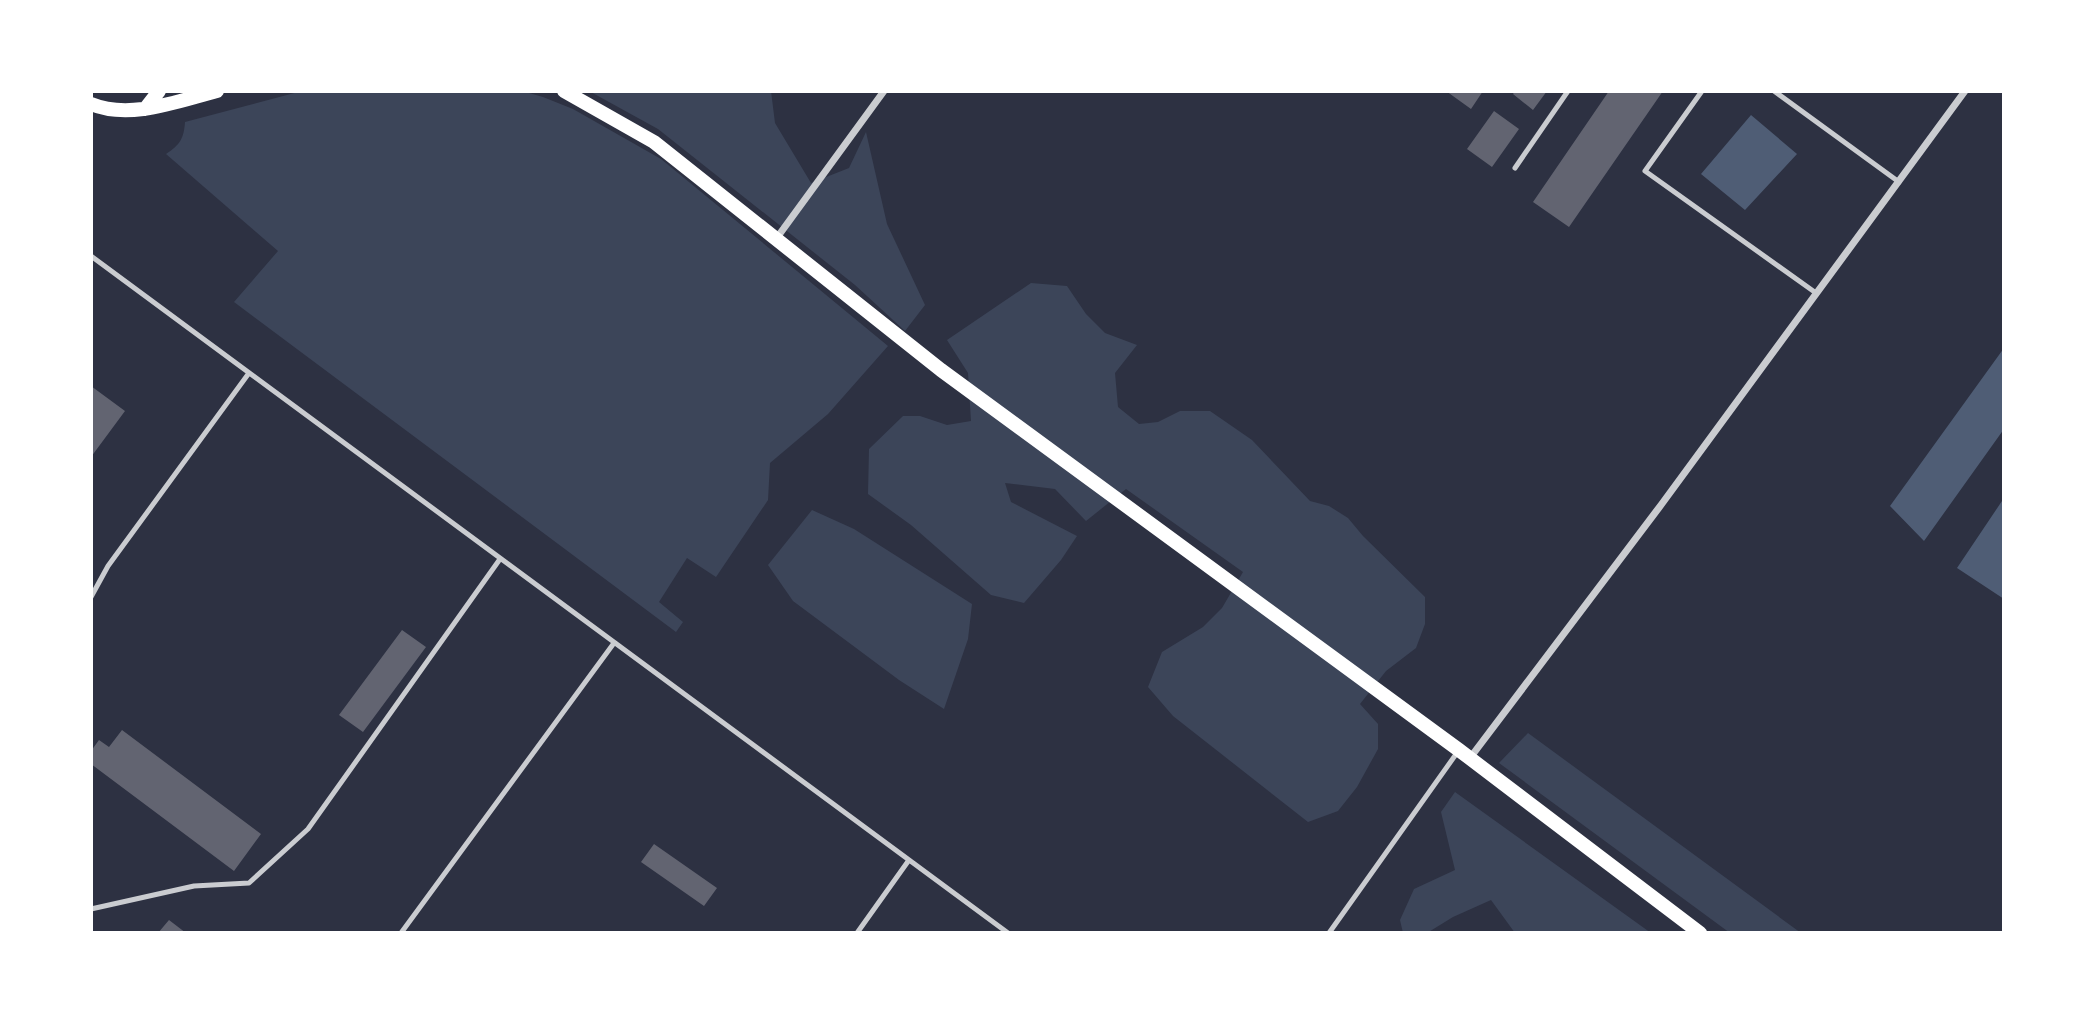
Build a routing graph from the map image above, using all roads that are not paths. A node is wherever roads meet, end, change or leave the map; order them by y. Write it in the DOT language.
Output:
graph roads {
  1 [pos="159,91"];
  2 [pos="217,91"];
  3 [pos="564,91"];
  4 [pos="884,91"];
  5 [pos="1568,91"];
  6 [pos="1702,91"];
  7 [pos="1774,91"];
  8 [pos="1965,91"];
  9 [pos="91,104"];
  10 [pos="145,109"];
  11 [pos="1514,169"];
  12 [pos="1899,182"];
  13 [pos="776,239"];
  14 [pos="91,256"];
  15 [pos="1816,293"];
  16 [pos="250,373"];
  17 [pos="500,559"];
  18 [pos="91,597"];
  19 [pos="614,643"];
  20 [pos="1464,754"];
  21 [pos="909,860"];
  22 [pos="91,909"];
  23 [pos="401,933"];
  24 [pos="857,933"];
  25 [pos="1008,933"];
  26 [pos="1329,933"];
  27 [pos="1700,933"];
  1 -- 10 [label="main road"];
  2 -- 10 [label="main road"];
  3 -- 13 [label="main road"];
  4 -- 13 [label="street"];
  5 -- 11 [label="lane"];
  6 -- 15 [label="lane"];
  7 -- 12 [label="lane"];
  8 -- 12 [label="street"];
  9 -- 10 [label="main road"];
  12 -- 15 [label="street"];
  13 -- 20 [label="main road"];
  14 -- 16 [label="lane"];
  15 -- 20 [label="street"];
  16 -- 17 [label="lane"];
  16 -- 18 [label="lane"];
  17 -- 19 [label="lane"];
  17 -- 22 [label="lane"];
  19 -- 21 [label="lane"];
  19 -- 23 [label="lane"];
  20 -- 26 [label="lane"];
  20 -- 27 [label="main road"];
  21 -- 24 [label="lane"];
  21 -- 25 [label="lane"];
}
